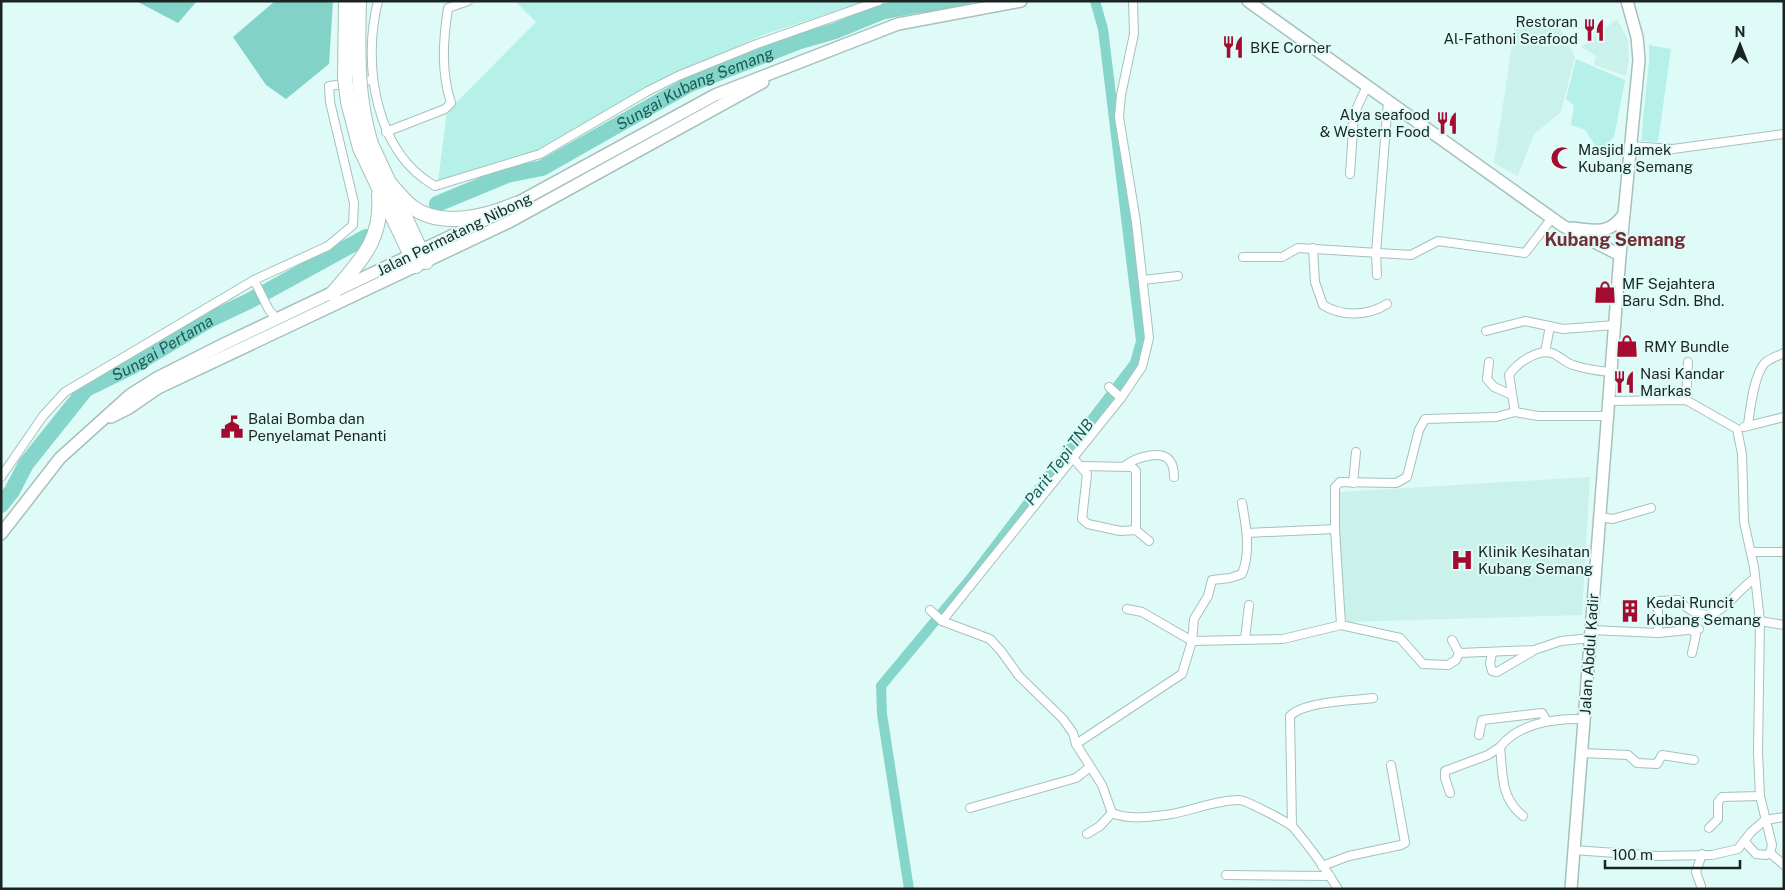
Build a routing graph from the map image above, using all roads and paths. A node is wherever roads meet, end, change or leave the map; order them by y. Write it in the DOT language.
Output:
graph roads {
  1 [pos="346,1"];
  2 [pos="359,1"];
  3 [pos="378,1"];
  4 [pos="468,1"];
  5 [pos="879,1"];
  6 [pos="1021,1"];
  7 [pos="1132,1"];
  8 [pos="1248,1"];
  9 [pos="1627,1"];
  10 [pos="820,52"];
  11 [pos="372,80"];
  12 [pos="1367,86"];
  13 [pos="1388,101"];
  14 [pos="386,132"];
  15 [pos="1784,134"];
  16 [pos="365,146"];
  17 [pos="1630,146"];
  18 [pos="1350,174"];
  19 [pos="384,185"];
  20 [pos="516,204"];
  21 [pos="1624,214"];
  22 [pos="1552,218"];
  23 [pos="1562,226"];
  24 [pos="1314,248"];
  25 [pos="1376,253"];
  26 [pos="1620,254"];
  27 [pos="1243,257"];
  28 [pos="419,259"];
  29 [pos="1377,275"];
  30 [pos="1178,276"];
  31 [pos="254,280"];
  32 [pos="1143,280"];
  33 [pos="332,294"];
  34 [pos="1388,304"];
  35 [pos="273,314"];
  36 [pos="1615,325"];
  37 [pos="1550,326"];
  38 [pos="1486,331"];
  39 [pos="1546,352"];
  40 [pos="1784,353"];
  41 [pos="1489,362"];
  42 [pos="1688,362"];
  43 [pos="1611,372"];
  44 [pos="1109,388"];
  45 [pos="1512,395"];
  46 [pos="1120,397"];
  47 [pos="1686,400"];
  48 [pos="1609,401"];
  49 [pos="1515,412"];
  50 [pos="1608,416"];
  51 [pos="1784,417"];
  52 [pos="95,425"];
  53 [pos="1748,426"];
  54 [pos="1737,429"];
  55 [pos="1356,452"];
  56 [pos="1073,458"];
  57 [pos="1082,466"];
  58 [pos="1125,466"];
  59 [pos="1,477"];
  60 [pos="1174,478"];
  61 [pos="1352,482"];
  62 [pos="1242,503"];
  63 [pos="1651,508"];
  64 [pos="1600,517"];
  65 [pos="1335,529"];
  66 [pos="1136,530"];
  67 [pos="1247,533"];
  68 [pos="1,534"];
  69 [pos="1149,541"];
  70 [pos="1751,552"];
  71 [pos="1784,552"];
  72 [pos="1755,578"];
  73 [pos="1249,604"];
  74 [pos="1126,609"];
  75 [pos="931,611"];
  76 [pos="941,620"];
  77 [pos="1760,621"];
  78 [pos="1341,625"];
  79 [pos="1784,625"];
  80 [pos="1658,633"];
  81 [pos="1591,634"];
  82 [pos="1245,639"];
  83 [pos="1452,640"];
  84 [pos="1192,641"];
  85 [pos="1534,650"];
  86 [pos="1692,653"];
  87 [pos="1459,654"];
  88 [pos="1492,654"];
  89 [pos="1373,698"];
  90 [pos="1584,719"];
  91 [pos="1547,721"];
  92 [pos="1479,735"];
  93 [pos="1076,744"];
  94 [pos="1500,747"];
  95 [pos="1582,753"];
  96 [pos="1694,760"];
  97 [pos="1391,766"];
  98 [pos="1090,767"];
  99 [pos="1450,793"];
  100 [pos="1760,796"];
  101 [pos="970,808"];
  102 [pos="1112,813"];
  103 [pos="1523,816"];
  104 [pos="1784,817"];
  105 [pos="1765,820"];
  106 [pos="1292,826"];
  107 [pos="1709,828"];
  108 [pos="1087,834"];
  109 [pos="1744,841"];
  110 [pos="1574,850"];
  111 [pos="1770,853"];
  112 [pos="1702,854"];
  113 [pos="1784,865"];
  114 [pos="1322,866"];
  115 [pos="1226,875"];
  116 [pos="1330,876"];
  117 [pos="1701,886"];
  118 [pos="1338,889"];
  119 [pos="1571,889"];
  1 -- 16 [label="highway, bridge"];
  2 -- 16 [label="highway, bridge"];
  3 -- 11 [label="street"];
  4 -- 14 [label="street"];
  5 -- 14 [label="street"];
  6 -- 10 [label="main road, Jalan Permatang Nibong"];
  7 -- 32 [label="street"];
  8 -- 12 [label="main road"];
  9 -- 17 [label="main road, Jalan Abdul Kadir"];
  10 -- 20 [label="main road, Jalan Permatang Nibong"];
  10 -- 28 [label="main road, Jalan Permatang Nibong"];
  11 -- 14 [label="street"];
  11 -- 31 [label="street"];
  12 -- 13 [label="main road"];
  12 -- 18 [label="street"];
  13 -- 22 [label="main road"];
  13 -- 25 [label="street"];
  15 -- 17 [label="street"];
  16 -- 19 [label="highway"];
  17 -- 21 [label="main road, Jalan Abdul Kadir"];
  19 -- 20 [label="highway"];
  19 -- 28 [label="highway"];
  19 -- 33 [label="highway"];
  20 -- 28 [label="main road, Jalan Permatang Nibong"];
  21 -- 23 [label="main road"];
  21 -- 26 [label="main road, Jalan Abdul Kadir"];
  22 -- 23 [label="main road"];
  22 -- 25 [label="street"];
  23 -- 26 [label="main road"];
  24 -- 25 [label="street"];
  24 -- 27 [label="street"];
  24 -- 34 [label="street"];
  25 -- 29 [label="street"];
  26 -- 36 [label="main road, Jalan Abdul Kadir"];
  28 -- 33 [label="main road, Jalan Permatang Nibong"];
  28 -- 52 [label="main road, Jalan Permatang Nibong"];
  30 -- 32 [label="street"];
  31 -- 35 [label="street"];
  31 -- 59 [label="street"];
  32 -- 46 [label="street"];
  33 -- 35 [label="main road, Jalan Permatang Nibong"];
  35 -- 52 [label="main road, Jalan Permatang Nibong"];
  36 -- 37 [label="street"];
  36 -- 43 [label="main road, Jalan Abdul Kadir"];
  37 -- 38 [label="street"];
  37 -- 39 [label="street"];
  39 -- 43 [label="street"];
  39 -- 45 [label="street"];
  40 -- 53 [label="street"];
  41 -- 45 [label="street"];
  42 -- 47 [label="street"];
  43 -- 48 [label="main road, Jalan Abdul Kadir"];
  44 -- 46 [label="street"];
  45 -- 49 [label="street"];
  46 -- 56 [label="street"];
  47 -- 48 [label="street"];
  47 -- 54 [label="street"];
  48 -- 50 [label="main road, Jalan Abdul Kadir"];
  49 -- 50 [label="street"];
  49 -- 61 [label="street"];
  50 -- 64 [label="main road, Jalan Abdul Kadir"];
  51 -- 53 [label="street"];
  52 -- 68 [label="main road, Jalan Permatang Nibong"];
  53 -- 54 [label="street"];
  54 -- 70 [label="street"];
  55 -- 61 [label="street"];
  56 -- 57 [label="street"];
  56 -- 76 [label="street"];
  57 -- 58 [label="street"];
  57 -- 66 [label="street"];
  58 -- 60 [label="street"];
  58 -- 66 [label="street"];
  61 -- 65 [label="street"];
  62 -- 67 [label="street"];
  63 -- 64 [label="street"];
  64 -- 81 [label="main road, Jalan Abdul Kadir"];
  65 -- 67 [label="street"];
  65 -- 78 [label="street"];
  66 -- 69 [label="street"];
  67 -- 84 [label="street"];
  70 -- 71 [label="street"];
  70 -- 72 [label="street"];
  72 -- 77 [label="street"];
  72 -- 80 [label="street"];
  73 -- 82 [label="street"];
  74 -- 84 [label="street"];
  75 -- 76 [label="street"];
  76 -- 93 [label="street"];
  77 -- 79 [label="street"];
  77 -- 100 [label="street"];
  78 -- 82 [label="street"];
  78 -- 87 [label="street"];
  80 -- 81 [label="street"];
  80 -- 86 [label="street"];
  81 -- 85 [label="street"];
  81 -- 90 [label="main road, Jalan Abdul Kadir"];
  82 -- 84 [label="street"];
  83 -- 87 [label="street"];
  84 -- 93 [label="street"];
  85 -- 88 [label="street"];
  85 -- 88 [label="street"];
  87 -- 88 [label="street"];
  89 -- 106 [label="street"];
  90 -- 91 [label="street"];
  90 -- 95 [label="main road, Jalan Abdul Kadir"];
  91 -- 92 [label="street"];
  91 -- 94 [label="street"];
  93 -- 98 [label="street"];
  94 -- 99 [label="street"];
  94 -- 103 [label="street"];
  95 -- 96 [label="street"];
  95 -- 110 [label="main road, Jalan Abdul Kadir"];
  97 -- 114 [label="street"];
  98 -- 101 [label="street"];
  98 -- 102 [label="street"];
  100 -- 105 [label="street"];
  100 -- 107 [label="street"];
  102 -- 106 [label="street"];
  102 -- 108 [label="street"];
  104 -- 105 [label="street"];
  105 -- 109 [label="street"];
  105 -- 111 [label="street"];
  106 -- 114 [label="street"];
  109 -- 111 [label="street"];
  109 -- 112 [label="street"];
  110 -- 112 [label="street"];
  110 -- 119 [label="main road, Jalan Abdul Kadir"];
  111 -- 113 [label="street"];
  112 -- 117 [label="street"];
  114 -- 116 [label="street"];
  115 -- 116 [label="street"];
  116 -- 118 [label="street"];
}
